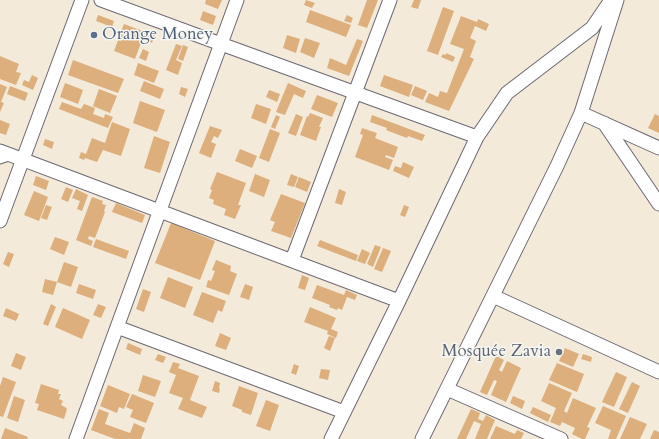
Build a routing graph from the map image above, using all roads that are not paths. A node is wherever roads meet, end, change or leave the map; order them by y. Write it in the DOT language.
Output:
graph roads {
  1 [pos="82,0"];
  2 [pos="101,0"];
  3 [pos="237,0"];
  4 [pos="390,0"];
  5 [pos="611,0"];
  6 [pos="617,0"];
  7 [pos="221,44"];
  8 [pos="356,93"];
  9 [pos="581,113"];
  10 [pos="604,123"];
  11 [pos="477,137"];
  12 [pos="659,148"];
  13 [pos="9,157"];
  14 [pos="659,204"];
  15 [pos="160,211"];
  16 [pos="0,221"];
  17 [pos="292,260"];
  18 [pos="492,296"];
  19 [pos="399,301"];
  20 [pos="118,327"];
  21 [pos="659,372"];
  22 [pos="447,389"];
  23 [pos="344,412"];
  24 [pos="77,439"];
  25 [pos="331,439"];
  26 [pos="422,439"];
  27 [pos="561,439"];
  1 -- 13 [label="street"];
  2 -- 7 [label="street"];
  3 -- 7 [label="street"];
  4 -- 8 [label="street"];
  5 -- 11 [label="street"];
  6 -- 9 [label="street"];
  7 -- 8 [label="street"];
  7 -- 15 [label="street"];
  8 -- 11 [label="street"];
  8 -- 17 [label="street"];
  9 -- 10 [label="street"];
  9 -- 18 [label="street"];
  10 -- 12 [label="street"];
  10 -- 14 [label="street"];
  11 -- 19 [label="street"];
  13 -- 15 [label="street"];
  13 -- 16 [label="street"];
  15 -- 17 [label="street"];
  15 -- 20 [label="street"];
  17 -- 19 [label="street"];
  18 -- 21 [label="street"];
  18 -- 22 [label="street"];
  19 -- 23 [label="street"];
  20 -- 23 [label="street"];
  20 -- 24 [label="street"];
  22 -- 26 [label="street"];
  22 -- 27 [label="street"];
  23 -- 25 [label="street"];
}
